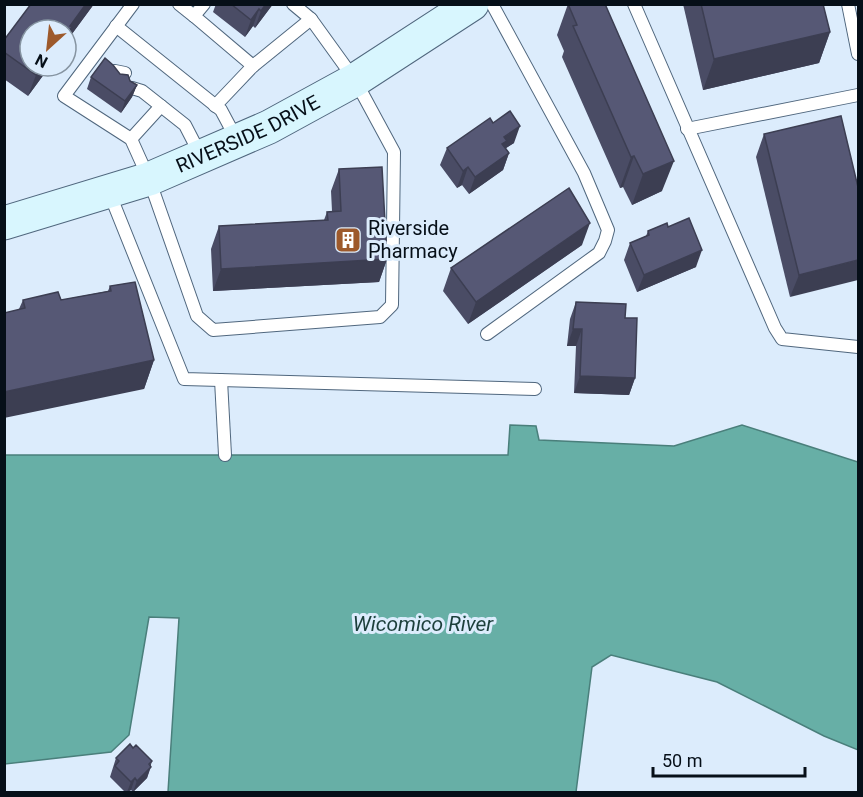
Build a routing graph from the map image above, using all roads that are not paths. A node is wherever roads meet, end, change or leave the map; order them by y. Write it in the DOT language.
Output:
graph roads {
  1 [pos="133,4"];
  2 [pos="178,4"];
  3 [pos="204,4"];
  4 [pos="293,4"];
  5 [pos="472,4"];
  6 [pos="492,4"];
  7 [pos="634,4"];
  8 [pos="848,4"];
  9 [pos="194,16"];
  10 [pos="311,19"];
  11 [pos="116,26"];
  12 [pos="858,54"];
  13 [pos="94,55"];
  14 [pos="254,66"];
  15 [pos="120,74"];
  16 [pos="355,80"];
  17 [pos="137,87"];
  18 [pos="858,95"];
  19 [pos="161,106"];
  20 [pos="215,106"];
  21 [pos="687,129"];
  22 [pos="131,139"];
  23 [pos="237,141"];
  24 [pos="202,156"];
  25 [pos="149,179"];
  26 [pos="109,191"];
  27 [pos="4,223"];
  28 [pos="487,334"];
  29 [pos="858,347"];
  30 [pos="221,380"];
  31 [pos="535,389"];
  32 [pos="225,455"];
  1 -- 11 [label="lane"];
  2 -- 9 [label="lane"];
  3 -- 9 [label="lane"];
  4 -- 10 [label="lane"];
  5 -- 16 [label="street, RIVERSIDE DRIVE"];
  6 -- 28 [label="lane"];
  7 -- 21 [label="lane"];
  8 -- 12 [label="lane"];
  9 -- 14 [label="lane"];
  10 -- 14 [label="lane"];
  10 -- 16 [label="lane"];
  11 -- 13 [label="lane"];
  11 -- 20 [label="lane"];
  13 -- 15 [label="lane"];
  13 -- 22 [label="lane"];
  14 -- 20 [label="lane"];
  16 -- 23 [label="street, RIVERSIDE DRIVE"];
  16 -- 25 [label="lane"];
  17 -- 19 [label="lane"];
  18 -- 21 [label="lane"];
  19 -- 22 [label="lane"];
  19 -- 24 [label="lane"];
  20 -- 23 [label="lane"];
  21 -- 29 [label="lane"];
  22 -- 25 [label="lane"];
  23 -- 24 [label="street, RIVERSIDE DRIVE"];
  24 -- 25 [label="street, RIVERSIDE DRIVE"];
  25 -- 26 [label="street, RIVERSIDE DRIVE"];
  26 -- 27 [label="street, RIVERSIDE DRIVE"];
  26 -- 30 [label="lane"];
  30 -- 31 [label="lane"];
  30 -- 32 [label="lane"];
}
